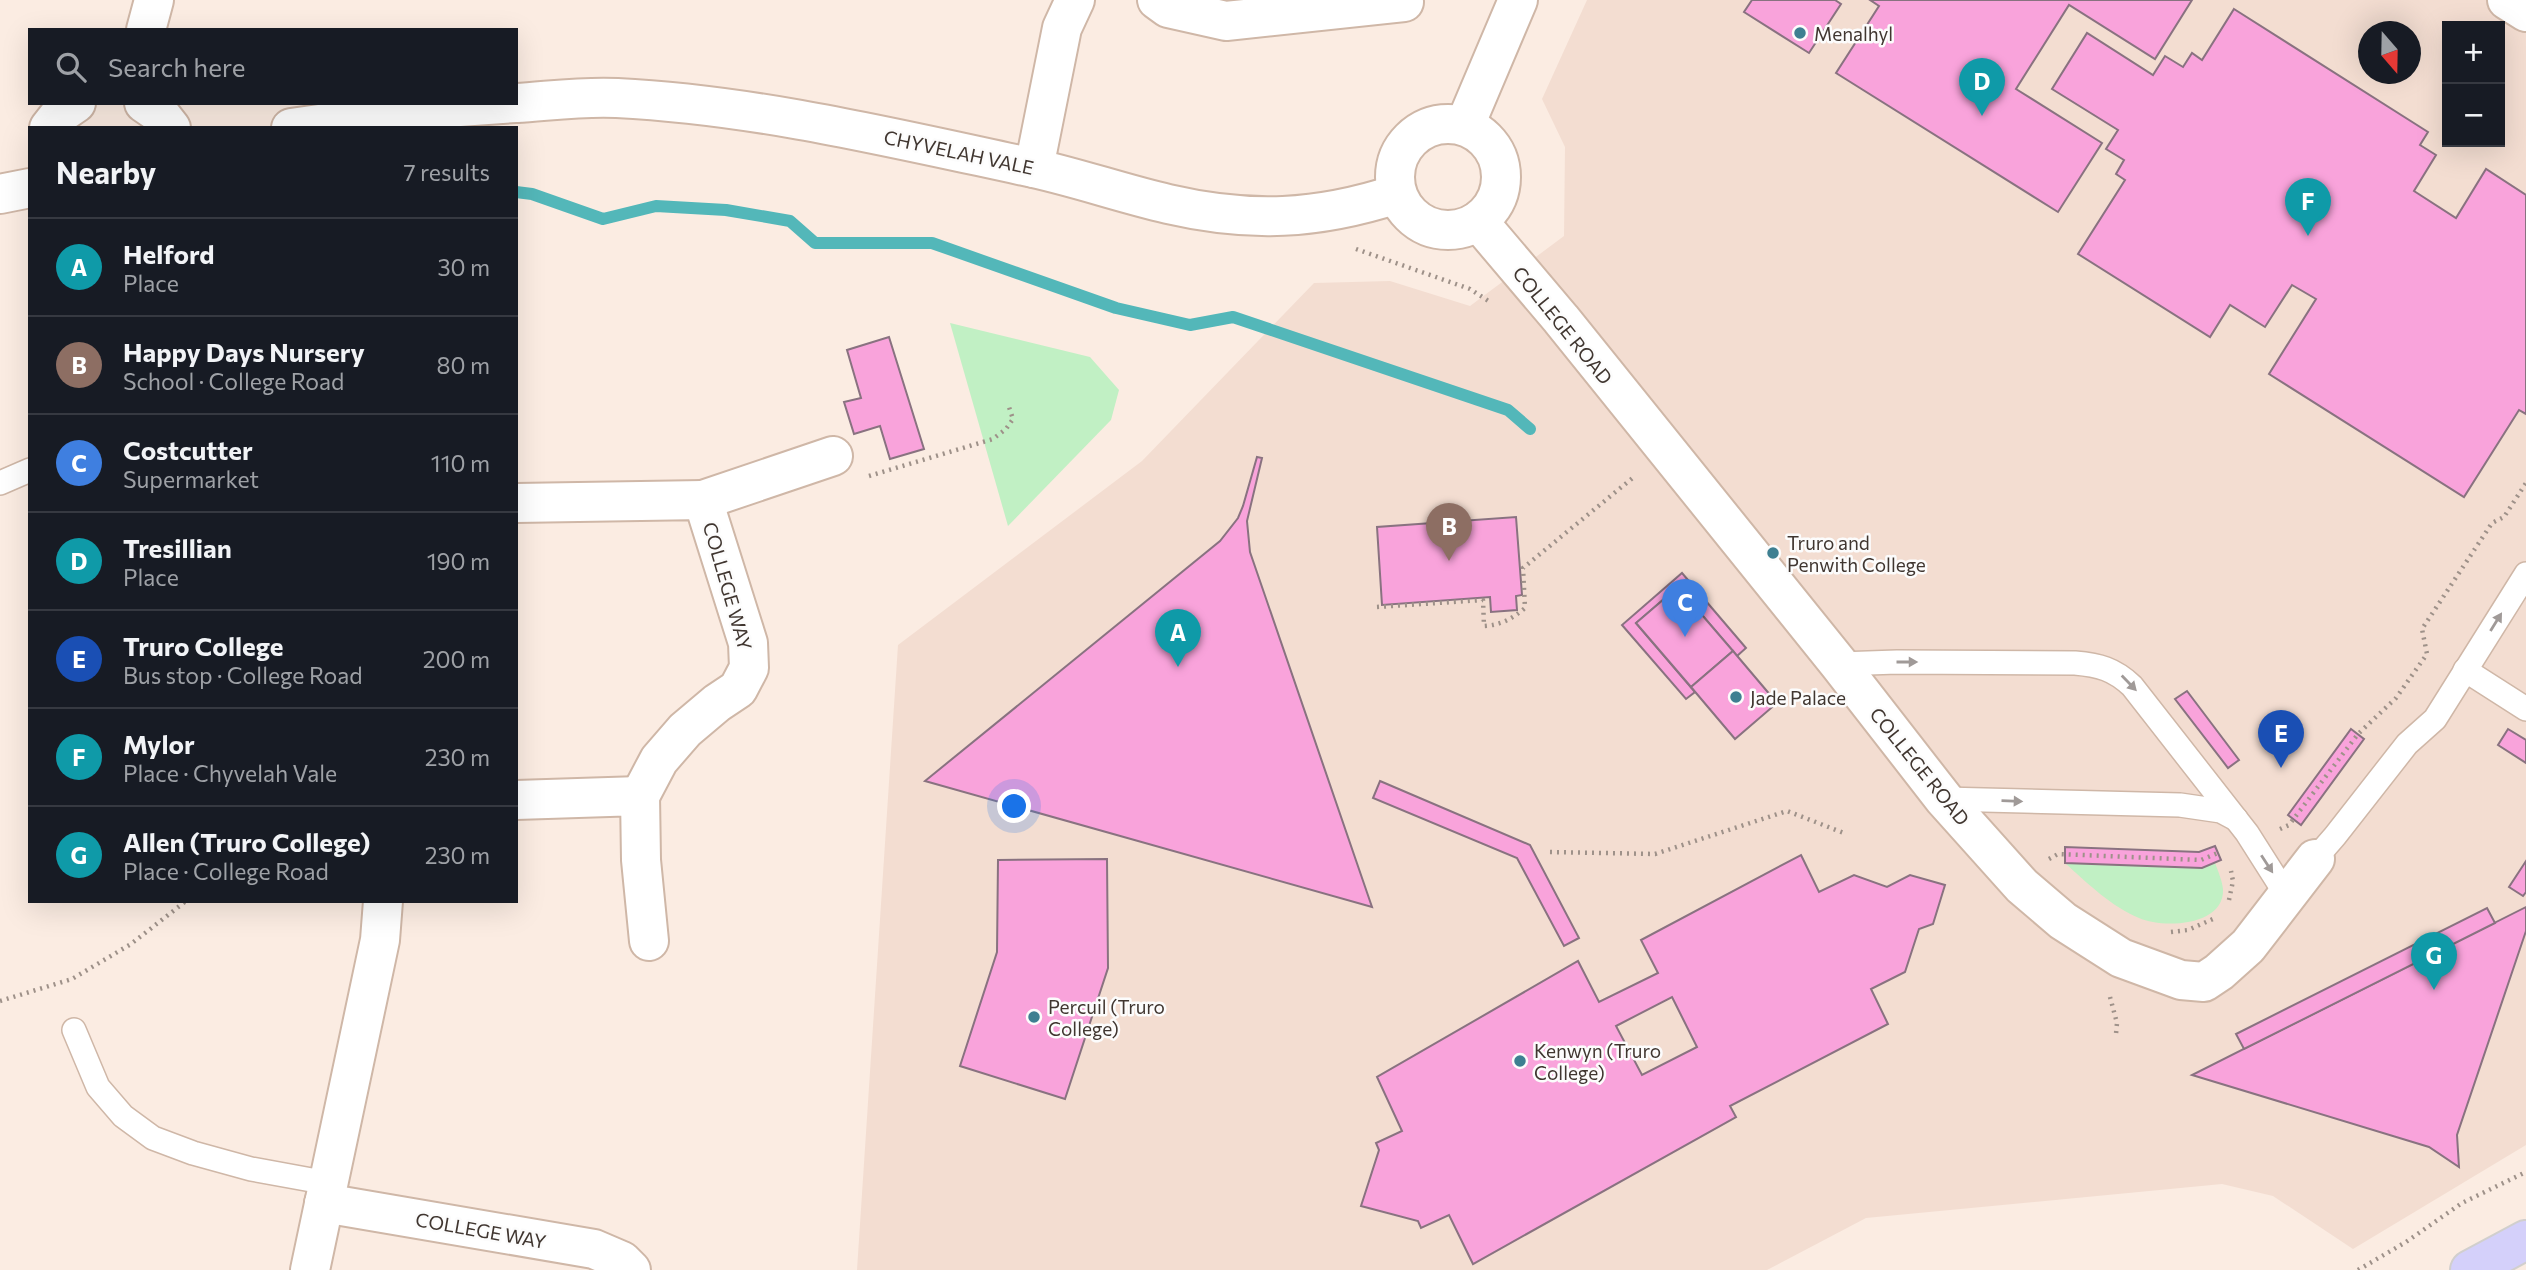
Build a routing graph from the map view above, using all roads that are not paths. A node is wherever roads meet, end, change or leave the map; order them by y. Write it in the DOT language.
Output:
graph roads {
  1 [pos="153,0"];
  2 [pos="1075,0"];
  3 [pos="1157,0"];
  4 [pos="1518,0"];
  5 [pos="2507,0"];
  6 [pos="1404,2"];
  7 [pos="2526,12"];
  8 [pos="146,28"];
  9 [pos="518,103"];
  10 [pos="73,105"];
  11 [pos="147,105"];
  12 [pos="488,105"];
  13 [pos="1465,125"];
  14 [pos="51,126"];
  15 [pos="170,126"];
  16 [pos="305,126"];
  17 [pos="1034,168"];
  18 [pos="28,188"];
  19 [pos="0,194"];
  20 [pos="1397,194"];
  21 [pos="1478,222"];
  22 [pos="833,456"];
  23 [pos="28,471"];
  24 [pos="0,483"];
  25 [pos="703,500"];
  26 [pos="518,503"];
  27 [pos="2526,574"];
  28 [pos="1839,664"];
  29 [pos="2465,670"];
  30 [pos="2526,709"];
  31 [pos="640,796"];
  32 [pos="1944,799"];
  33 [pos="518,800"];
  34 [pos="2236,819"];
  35 [pos="2315,859"];
  36 [pos="2287,896"];
  37 [pos="383,903"];
  38 [pos="649,941"];
  39 [pos="74,1030"];
  40 [pos="326,1193"];
  41 [pos="2526,1240"];
  42 [pos="310,1270"];
  43 [pos="631,1270"];
  44 [pos="2470,1270"];
  1 -- 8 [label="street"];
  2 -- 17 [label="street"];
  3 -- 6 [label="street"];
  4 -- 13 [label="street"];
  5 -- 7 [label="street"];
  9 -- 17 [label="street, CHYVELAH VALE"];
  10 -- 14 [label="street"];
  11 -- 15 [label="street"];
  12 -- 16 [label="street, CHYVELAH VALE"];
  13 -- 20 [label="street"];
  13 -- 21 [label="street"];
  17 -- 20 [label="street, CHYVELAH VALE"];
  18 -- 19 [label="street"];
  20 -- 21 [label="street"];
  21 -- 28 [label="street, COLLEGE ROAD"];
  22 -- 25 [label="street, COLLEGE WAY"];
  23 -- 24 [label="lane"];
  25 -- 26 [label="street, COLLEGE WAY"];
  25 -- 31 [label="street, COLLEGE WAY"];
  29 -- 27 [label="lane, one-way"];
  28 -- 32 [label="street, COLLEGE ROAD"];
  28 -- 34 [label="lane, one-way"];
  29 -- 30 [label="lane"];
  29 -- 35 [label="lane"];
  31 -- 33 [label="street"];
  31 -- 38 [label="street, COLLEGE WAY"];
  32 -- 34 [label="lane, one-way"];
  32 -- 36 [label="street, COLLEGE ROAD"];
  34 -- 36 [label="lane, one-way"];
  35 -- 36 [label="street, COLLEGE ROAD"];
  37 -- 40 [label="street"];
  39 -- 40 [label="lane"];
  40 -- 42 [label="street"];
  40 -- 43 [label="street, COLLEGE WAY"];
  41 -- 44 [label="highway"];
}
